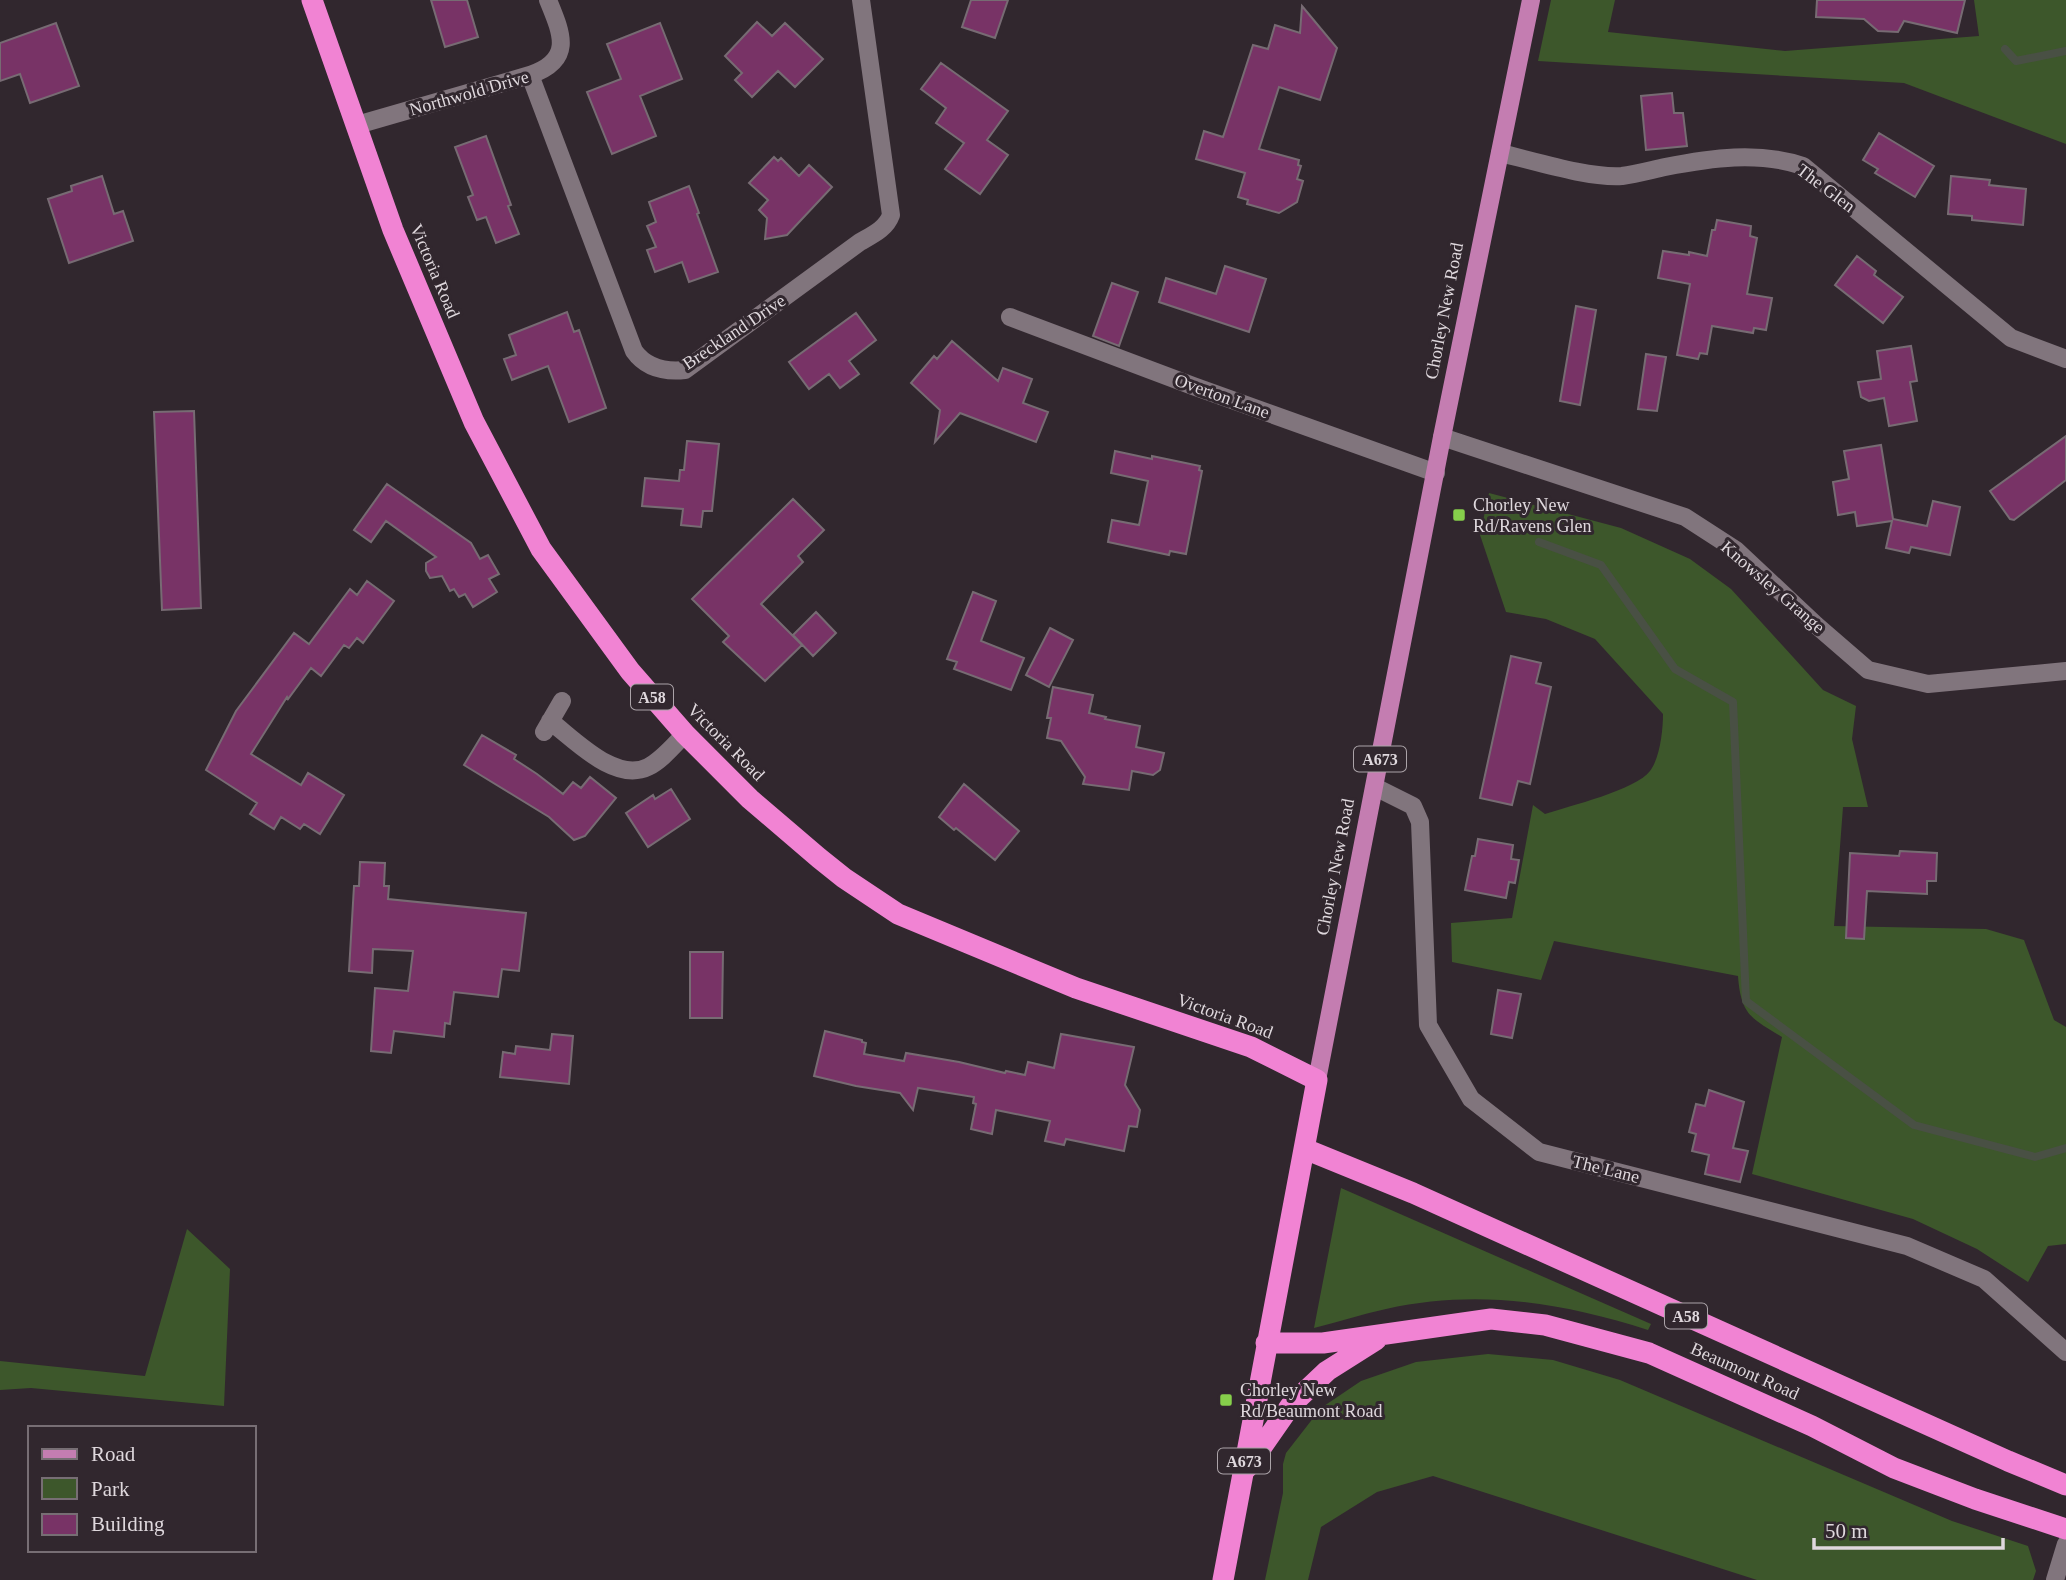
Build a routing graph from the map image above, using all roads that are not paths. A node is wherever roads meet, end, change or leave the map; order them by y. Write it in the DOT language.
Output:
graph roads {
  1 [pos="312,0"];
  2 [pos="548,0"];
  3 [pos="861,0"];
  4 [pos="1531,0"];
  5 [pos="530,75"];
  6 [pos="357,125"];
  7 [pos="1500,153"];
  8 [pos="1010,317"];
  9 [pos="2066,359"];
  10 [pos="1442,437"];
  11 [pos="1436,473"];
  12 [pos="2066,671"];
  13 [pos="562,701"];
  14 [pos="685,734"];
  15 [pos="1375,787"];
  16 [pos="1318,1080"];
  17 [pos="1305,1149"];
  18 [pos="1384,1335"];
  19 [pos="1266,1343"];
  20 [pos="2066,1352"];
  21 [pos="1242,1475"];
  22 [pos="2066,1485"];
  23 [pos="2066,1529"];
  24 [pos="2066,1544"];
  25 [pos="1223,1580"];
  26 [pos="2055,1580"];
  1 -- 6 [label="highway, Victoria Road / A58"];
  2 -- 5 [label="street, Northwold Drive"];
  3 -- 5 [label="street, Breckland Drive"];
  4 -- 7 [label="main road, Chorley New Road / A673"];
  5 -- 6 [label="street, Northwold Drive"];
  6 -- 14 [label="highway, Victoria Road / A58"];
  7 -- 9 [label="street, The Glen"];
  7 -- 10 [label="main road, Chorley New Road / A673"];
  8 -- 11 [label="street, Overton Lane"];
  10 -- 11 [label="main road, Chorley New Road / A673"];
  10 -- 12 [label="street, Knowsley Grange"];
  11 -- 15 [label="main road, Chorley New Road / A673"];
  13 -- 14 [label="street"];
  14 -- 16 [label="highway, Victoria Road / A58"];
  15 -- 16 [label="main road, Chorley New Road / A673"];
  15 -- 20 [label="street, The Lane"];
  16 -- 17 [label="highway, Chorley New Road / A673"];
  17 -- 19 [label="highway, Chorley New Road / A673"];
  17 -- 22 [label="highway, Beaumont Road / A58"];
  18 -- 19 [label="highway, Beaumont Road"];
  18 -- 21 [label="highway"];
  18 -- 23 [label="highway, Beaumont Road"];
  19 -- 21 [label="highway, Chorley New Road / A673"];
  21 -- 25 [label="highway, Chorley New Road / A673"];
  24 -- 26 [label="street"];
}
